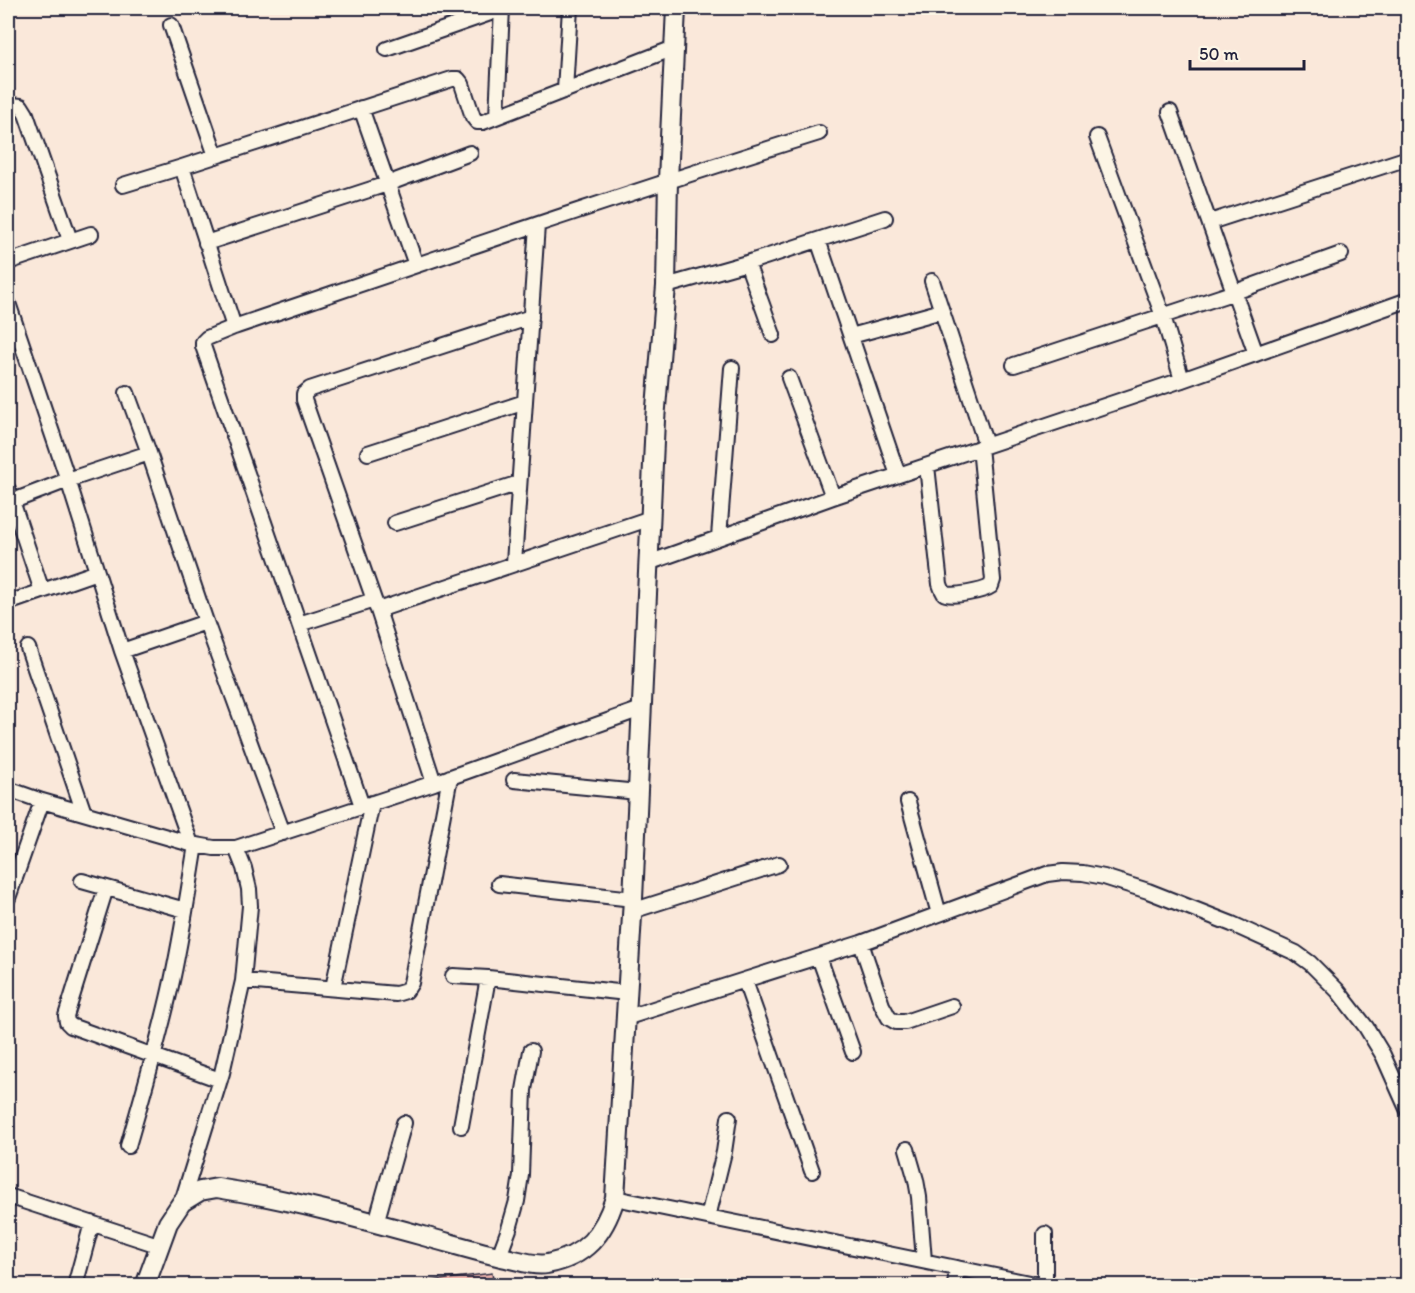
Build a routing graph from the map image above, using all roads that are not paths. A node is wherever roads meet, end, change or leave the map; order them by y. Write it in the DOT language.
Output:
graph roads {
  1 [pos="502,8"];
  2 [pos="570,8"];
  3 [pos="676,8"];
  4 [pos="171,25"];
  5 [pos="674,48"];
  6 [pos="387,49"];
  7 [pos="565,90"];
  8 [pos="8,107"];
  9 [pos="361,108"];
  10 [pos="1170,112"];
  11 [pos="497,116"];
  12 [pos="819,133"];
  13 [pos="1097,137"];
  14 [pos="470,153"];
  15 [pos="216,156"];
  16 [pos="1407,158"];
  17 [pos="182,167"];
  18 [pos="668,180"];
  19 [pos="387,184"];
  20 [pos="123,185"];
  21 [pos="885,218"];
  22 [pos="1210,222"];
  23 [pos="537,225"];
  24 [pos="92,234"];
  25 [pos="70,240"];
  26 [pos="818,240"];
  27 [pos="206,243"];
  28 [pos="1341,254"];
  29 [pos="8,262"];
  30 [pos="747,262"];
  31 [pos="416,265"];
  32 [pos="932,281"];
  33 [pos="666,286"];
  34 [pos="1234,292"];
  35 [pos="1407,300"];
  36 [pos="8,303"];
  37 [pos="942,311"];
  38 [pos="1163,316"];
  39 [pos="531,317"];
  40 [pos="10,320"];
  41 [pos="234,327"];
  42 [pos="773,335"];
  43 [pos="850,336"];
  44 [pos="1256,354"];
  45 [pos="1014,365"];
  46 [pos="732,368"];
  47 [pos="789,378"];
  48 [pos="1182,381"];
  49 [pos="127,393"];
  50 [pos="525,402"];
  51 [pos="983,446"];
  52 [pos="149,453"];
  53 [pos="368,453"];
  54 [pos="927,466"];
  55 [pos="898,475"];
  56 [pos="68,480"];
  57 [pos="519,483"];
  58 [pos="833,497"];
  59 [pos="9,498"];
  60 [pos="651,518"];
  61 [pos="395,522"];
  62 [pos="719,537"];
  63 [pos="648,562"];
  64 [pos="514,563"];
  65 [pos="96,572"];
  66 [pos="42,591"];
  67 [pos="8,603"];
  68 [pos="376,605"];
  69 [pos="206,622"];
  70 [pos="299,624"];
  71 [pos="28,648"];
  72 [pos="122,651"];
  73 [pos="641,710"];
  74 [pos="450,777"];
  75 [pos="514,780"];
  76 [pos="434,783"];
  77 [pos="8,789"];
  78 [pos="638,792"];
  79 [pos="42,801"];
  80 [pos="908,802"];
  81 [pos="367,804"];
  82 [pos="84,813"];
  83 [pos="284,833"];
  84 [pos="193,844"];
  85 [pos="236,848"];
  86 [pos="779,864"];
  87 [pos="81,881"];
  88 [pos="499,884"];
  89 [pos="106,888"];
  90 [pos="8,898"];
  91 [pos="632,905"];
  92 [pos="185,910"];
  93 [pos="939,914"];
  94 [pos="861,943"];
  95 [pos="819,957"];
  96 [pos="453,976"];
  97 [pos="488,978"];
  98 [pos="243,981"];
  99 [pos="745,981"];
  100 [pos="333,988"];
  101 [pos="627,993"];
  102 [pos="952,1006"];
  103 [pos="625,1018"];
  104 [pos="531,1051"];
  105 [pos="853,1052"];
  106 [pos="154,1056"];
  107 [pos="220,1080"];
  108 [pos="1407,1111"];
  109 [pos="729,1118"];
  110 [pos="404,1123"];
  111 [pos="461,1126"];
  112 [pos="128,1146"];
  113 [pos="907,1149"];
  114 [pos="812,1171"];
  115 [pos="8,1196"];
  116 [pos="615,1198"];
  117 [pos="182,1202"];
  118 [pos="708,1217"];
  119 [pos="92,1223"];
  120 [pos="376,1223"];
  121 [pos="1045,1234"];
  122 [pos="161,1246"];
  123 [pos="499,1256"];
  124 [pos="924,1261"];
  125 [pos="957,1268"];
  126 [pos="75,1286"];
  127 [pos="146,1286"];
  128 [pos="955,1286"];
  129 [pos="1044,1286"];
  1 -- 6 [label="street"];
  1 -- 11 [label="street"];
  2 -- 7 [label="street"];
  3 -- 5 [label="street"];
  4 -- 15 [label="street"];
  5 -- 7 [label="street"];
  5 -- 18 [label="street"];
  7 -- 11 [label="street"];
  8 -- 25 [label="street"];
  9 -- 11 [label="street"];
  9 -- 15 [label="street"];
  9 -- 19 [label="street"];
  10 -- 22 [label="street"];
  12 -- 18 [label="street"];
  13 -- 38 [label="street"];
  14 -- 19 [label="street"];
  15 -- 17 [label="street"];
  16 -- 22 [label="street"];
  17 -- 20 [label="street"];
  17 -- 27 [label="street"];
  18 -- 23 [label="street"];
  18 -- 33 [label="street"];
  19 -- 27 [label="street"];
  19 -- 31 [label="street"];
  21 -- 26 [label="street"];
  22 -- 34 [label="street"];
  23 -- 31 [label="street"];
  23 -- 39 [label="street"];
  24 -- 25 [label="street"];
  25 -- 29 [label="street"];
  26 -- 30 [label="street"];
  26 -- 43 [label="street"];
  27 -- 41 [label="street"];
  28 -- 34 [label="street"];
  30 -- 33 [label="street"];
  30 -- 42 [label="street"];
  31 -- 41 [label="street"];
  32 -- 37 [label="street"];
  33 -- 60 [label="street"];
  34 -- 38 [label="street"];
  34 -- 44 [label="street"];
  35 -- 44 [label="street"];
  36 -- 40 [label="street"];
  37 -- 43 [label="street"];
  37 -- 51 [label="street"];
  38 -- 45 [label="street"];
  38 -- 48 [label="street"];
  39 -- 50 [label="street"];
  39 -- 68 [label="street"];
  40 -- 56 [label="street"];
  41 -- 70 [label="street"];
  43 -- 55 [label="street"];
  44 -- 48 [label="street"];
  46 -- 62 [label="street"];
  47 -- 58 [label="street"];
  48 -- 51 [label="street"];
  49 -- 52 [label="street"];
  50 -- 53 [label="street"];
  50 -- 57 [label="street"];
  51 -- 54 [label="street"];
  51 -- 54 [label="street"];
  52 -- 56 [label="street"];
  52 -- 69 [label="street"];
  54 -- 55 [label="street"];
  55 -- 58 [label="street"];
  56 -- 59 [label="street"];
  56 -- 65 [label="street"];
  57 -- 61 [label="street"];
  57 -- 64 [label="street"];
  58 -- 62 [label="street"];
  59 -- 66 [label="street"];
  60 -- 63 [label="street"];
  60 -- 64 [label="street"];
  62 -- 63 [label="street"];
  63 -- 73 [label="street"];
  64 -- 68 [label="street"];
  65 -- 66 [label="street"];
  65 -- 72 [label="street"];
  66 -- 67 [label="street"];
  68 -- 70 [label="street"];
  68 -- 76 [label="street"];
  69 -- 72 [label="street"];
  69 -- 83 [label="street"];
  70 -- 81 [label="street"];
  71 -- 82 [label="street"];
  72 -- 84 [label="street"];
  73 -- 74 [label="street"];
  73 -- 78 [label="street"];
  74 -- 76 [label="street"];
  74 -- 100 [label="street"];
  75 -- 78 [label="street"];
  76 -- 81 [label="street"];
  77 -- 79 [label="street"];
  78 -- 91 [label="street"];
  79 -- 82 [label="street"];
  79 -- 90 [label="street"];
  80 -- 93 [label="street"];
  81 -- 83 [label="street"];
  81 -- 100 [label="street"];
  82 -- 84 [label="street"];
  83 -- 85 [label="street"];
  84 -- 85 [label="street"];
  84 -- 92 [label="street"];
  85 -- 98 [label="street"];
  86 -- 91 [label="street"];
  87 -- 89 [label="street"];
  88 -- 91 [label="street"];
  89 -- 92 [label="street"];
  89 -- 106 [label="street"];
  91 -- 101 [label="street"];
  92 -- 106 [label="street"];
  93 -- 94 [label="street"];
  93 -- 108 [label="street"];
  94 -- 95 [label="street"];
  94 -- 102 [label="street"];
  95 -- 99 [label="street"];
  95 -- 105 [label="street"];
  96 -- 97 [label="street"];
  97 -- 101 [label="street"];
  97 -- 111 [label="street"];
  98 -- 100 [label="street"];
  98 -- 107 [label="street"];
  99 -- 103 [label="street"];
  99 -- 114 [label="street"];
  101 -- 103 [label="street"];
  103 -- 116 [label="street"];
  104 -- 123 [label="street"];
  106 -- 107 [label="street"];
  106 -- 112 [label="street"];
  107 -- 117 [label="street"];
  109 -- 118 [label="street"];
  110 -- 120 [label="street"];
  113 -- 124 [label="street"];
  115 -- 119 [label="street"];
  116 -- 118 [label="street"];
  116 -- 123 [label="street"];
  117 -- 120 [label="street"];
  117 -- 122 [label="street"];
  118 -- 124 [label="street"];
  119 -- 122 [label="street"];
  119 -- 126 [label="street"];
  120 -- 123 [label="street"];
  121 -- 129 [label="street"];
  122 -- 127 [label="street"];
  124 -- 125 [label="street"];
  125 -- 128 [label="street"];
  125 -- 129 [label="street"];
}
